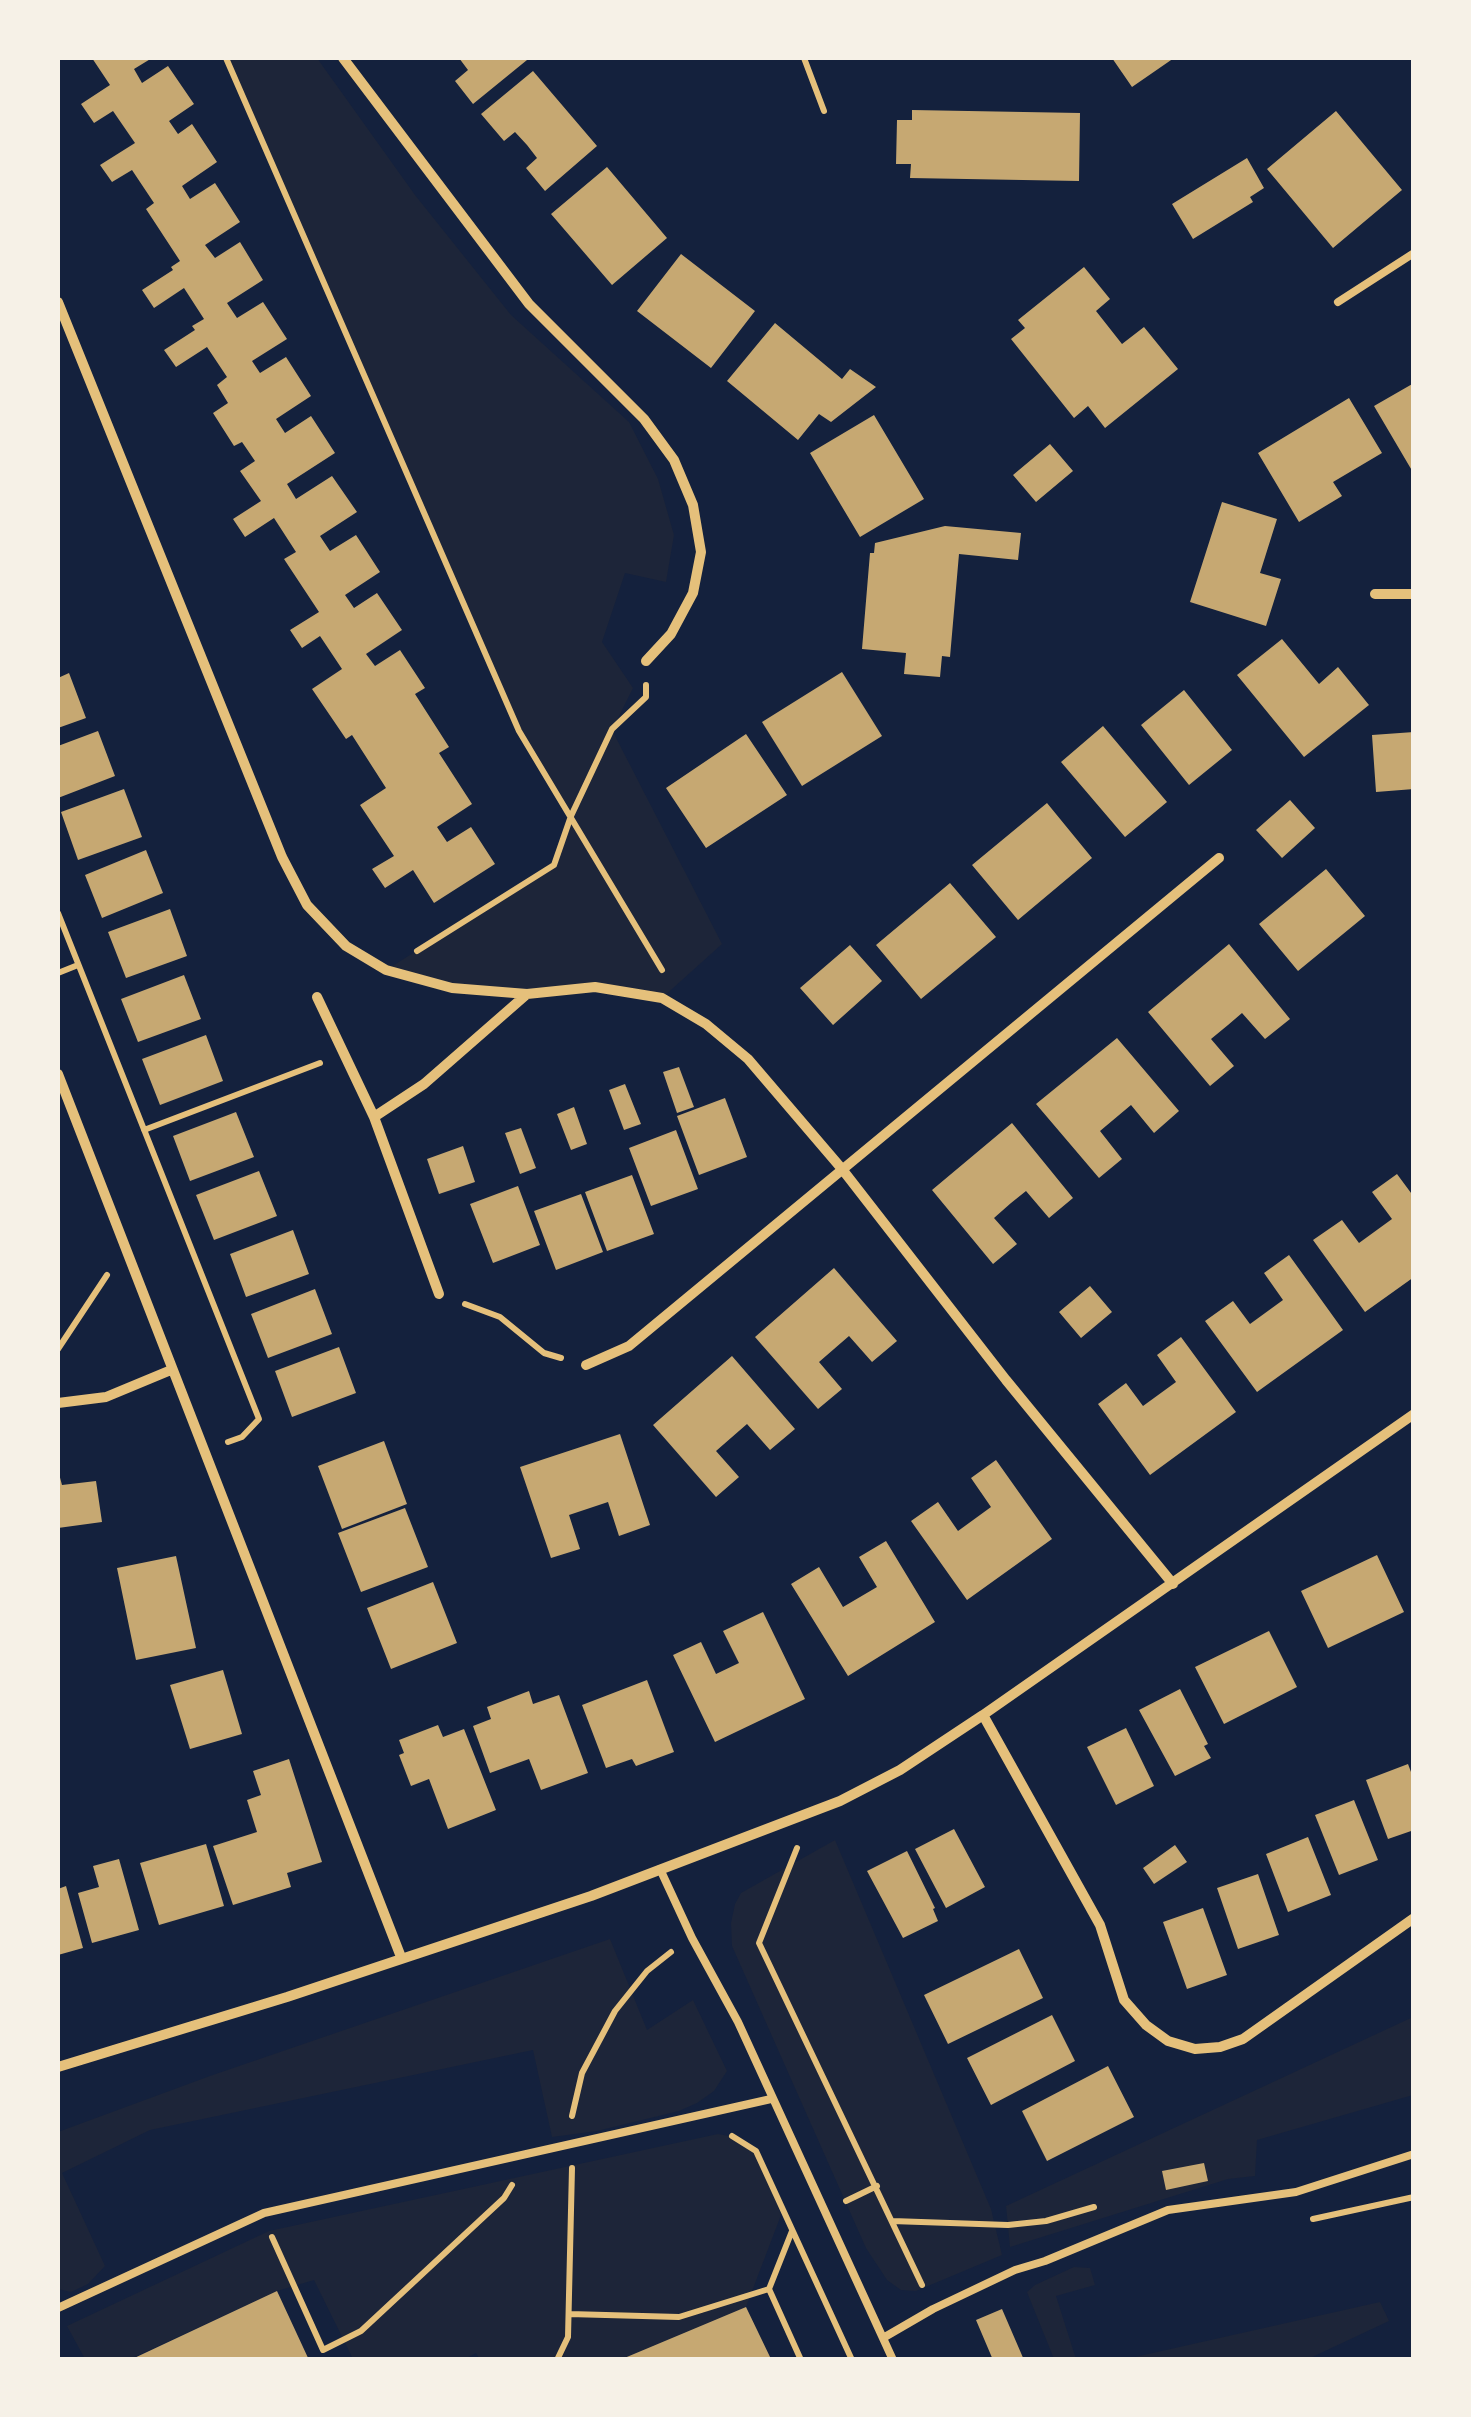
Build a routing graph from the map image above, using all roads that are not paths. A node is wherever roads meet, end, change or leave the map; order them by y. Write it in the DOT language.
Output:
graph roads {
  1 [pos="343,58"];
  2 [pos="1414,253"];
  3 [pos="58,302"];
  4 [pos="1338,302"];
  5 [pos="1375,594"];
  6 [pos="1414,594"];
  7 [pos="646,661"];
  8 [pos="1219,858"];
  9 [pos="527,994"];
  10 [pos="317,997"];
  11 [pos="58,1074"];
  12 [pos="374,1116"];
  13 [pos="842,1170"];
  14 [pos="439,1294"];
  15 [pos="586,1365"];
  16 [pos="171,1370"];
  17 [pos="58,1402"];
  18 [pos="1414,1414"];
  19 [pos="1173,1584"];
  20 [pos="983,1715"];
  21 [pos="660,1869"];
  22 [pos="1414,1918"];
  23 [pos="401,1957"];
  24 [pos="58,2068"];
  25 [pos="770,2099"];
  26 [pos="1414,2154"];
  27 [pos="58,2308"];
  28 [pos="883,2338"];
  29 [pos="893,2360"];
  1 -- 7 [label="street"];
  2 -- 4 [label="lane"];
  3 -- 9 [label="street"];
  5 -- 6 [label="street"];
  8 -- 13 [label="street"];
  9 -- 12 [label="street"];
  9 -- 13 [label="street"];
  10 -- 12 [label="street"];
  11 -- 16 [label="street"];
  12 -- 14 [label="street"];
  13 -- 15 [label="street"];
  13 -- 19 [label="street"];
  16 -- 17 [label="street"];
  16 -- 23 [label="street"];
  18 -- 19 [label="street"];
  19 -- 20 [label="street"];
  20 -- 21 [label="street"];
  20 -- 22 [label="street"];
  21 -- 23 [label="street"];
  21 -- 25 [label="lane"];
  23 -- 24 [label="street"];
  25 -- 27 [label="lane"];
  25 -- 28 [label="lane"];
  26 -- 28 [label="lane"];
  28 -- 29 [label="lane"];
}
